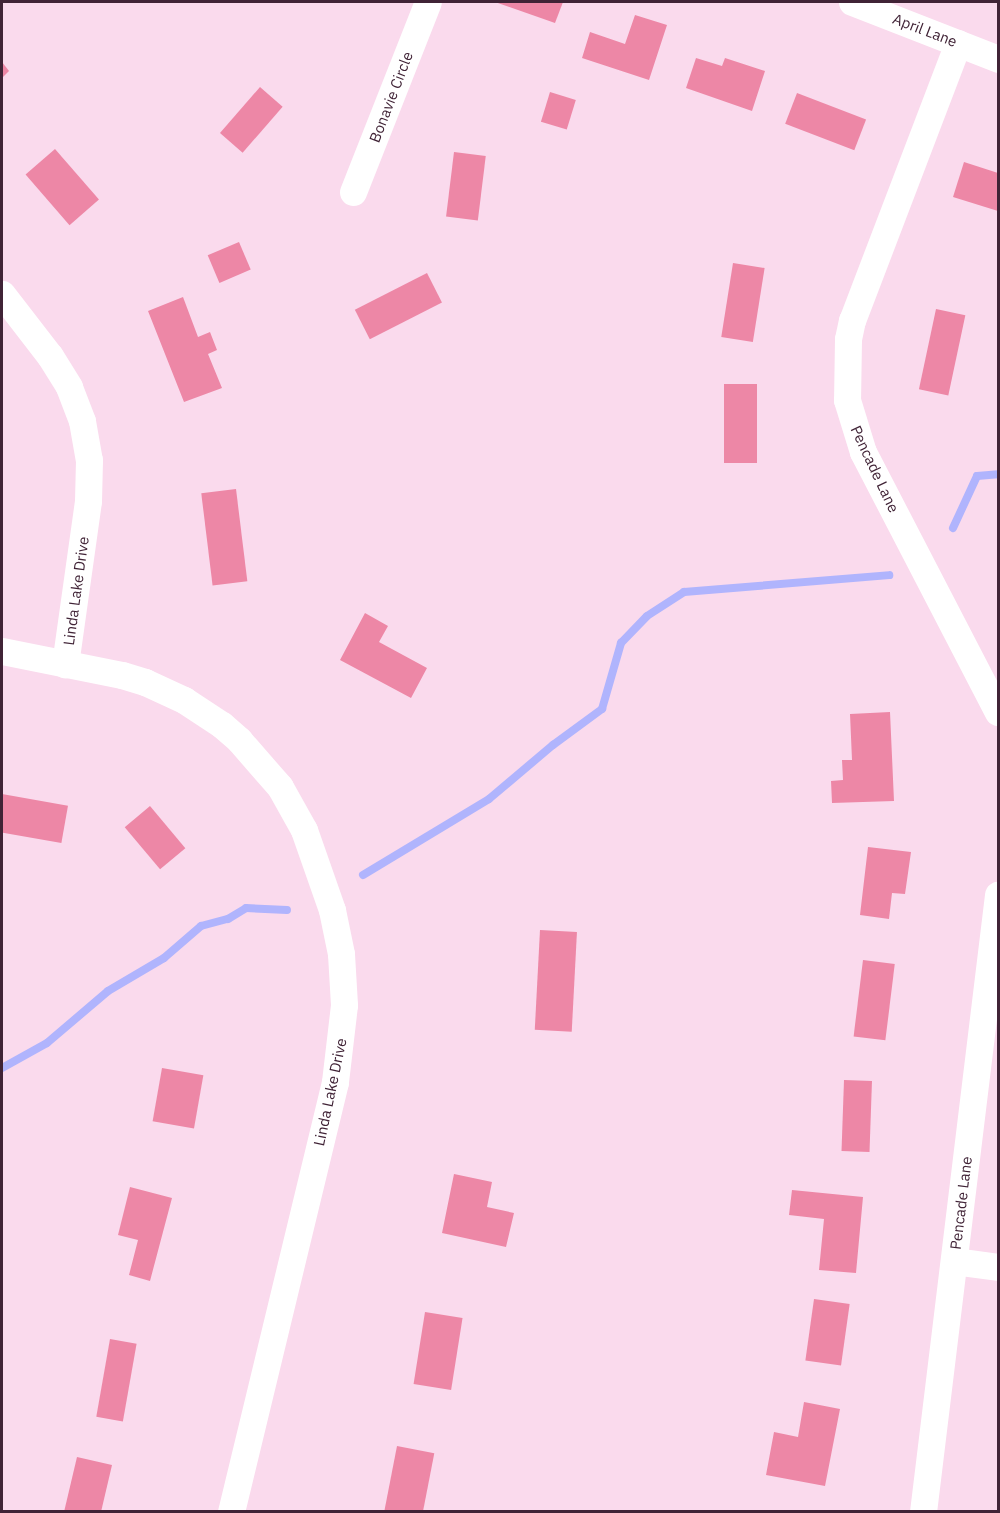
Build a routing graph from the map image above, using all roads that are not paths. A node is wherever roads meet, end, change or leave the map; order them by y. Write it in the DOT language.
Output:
graph roads {
  1 [pos="428,2"];
  2 [pos="852,2"];
  3 [pos="958,43"];
  4 [pos="999,58"];
  5 [pos="353,192"];
  6 [pos="2,294"];
  7 [pos="2,651"];
  8 [pos="65,664"];
  9 [pos="999,712"];
  10 [pos="999,895"];
  11 [pos="954,1261"];
  12 [pos="999,1267"];
  13 [pos="231,1512"];
  14 [pos="923,1512"];
  1 -- 5 [label="street, Bonavie Circle"];
  2 -- 3 [label="street, April Lane"];
  3 -- 4 [label="street, April Lane"];
  3 -- 9 [label="street, Pencade Lane"];
  6 -- 8 [label="street, Linda Lake Drive"];
  7 -- 8 [label="street"];
  8 -- 13 [label="street, Linda Lake Drive"];
  10 -- 11 [label="street, Pencade Lane"];
  11 -- 12 [label="street"];
  11 -- 14 [label="street, Pencade Lane"];
}
